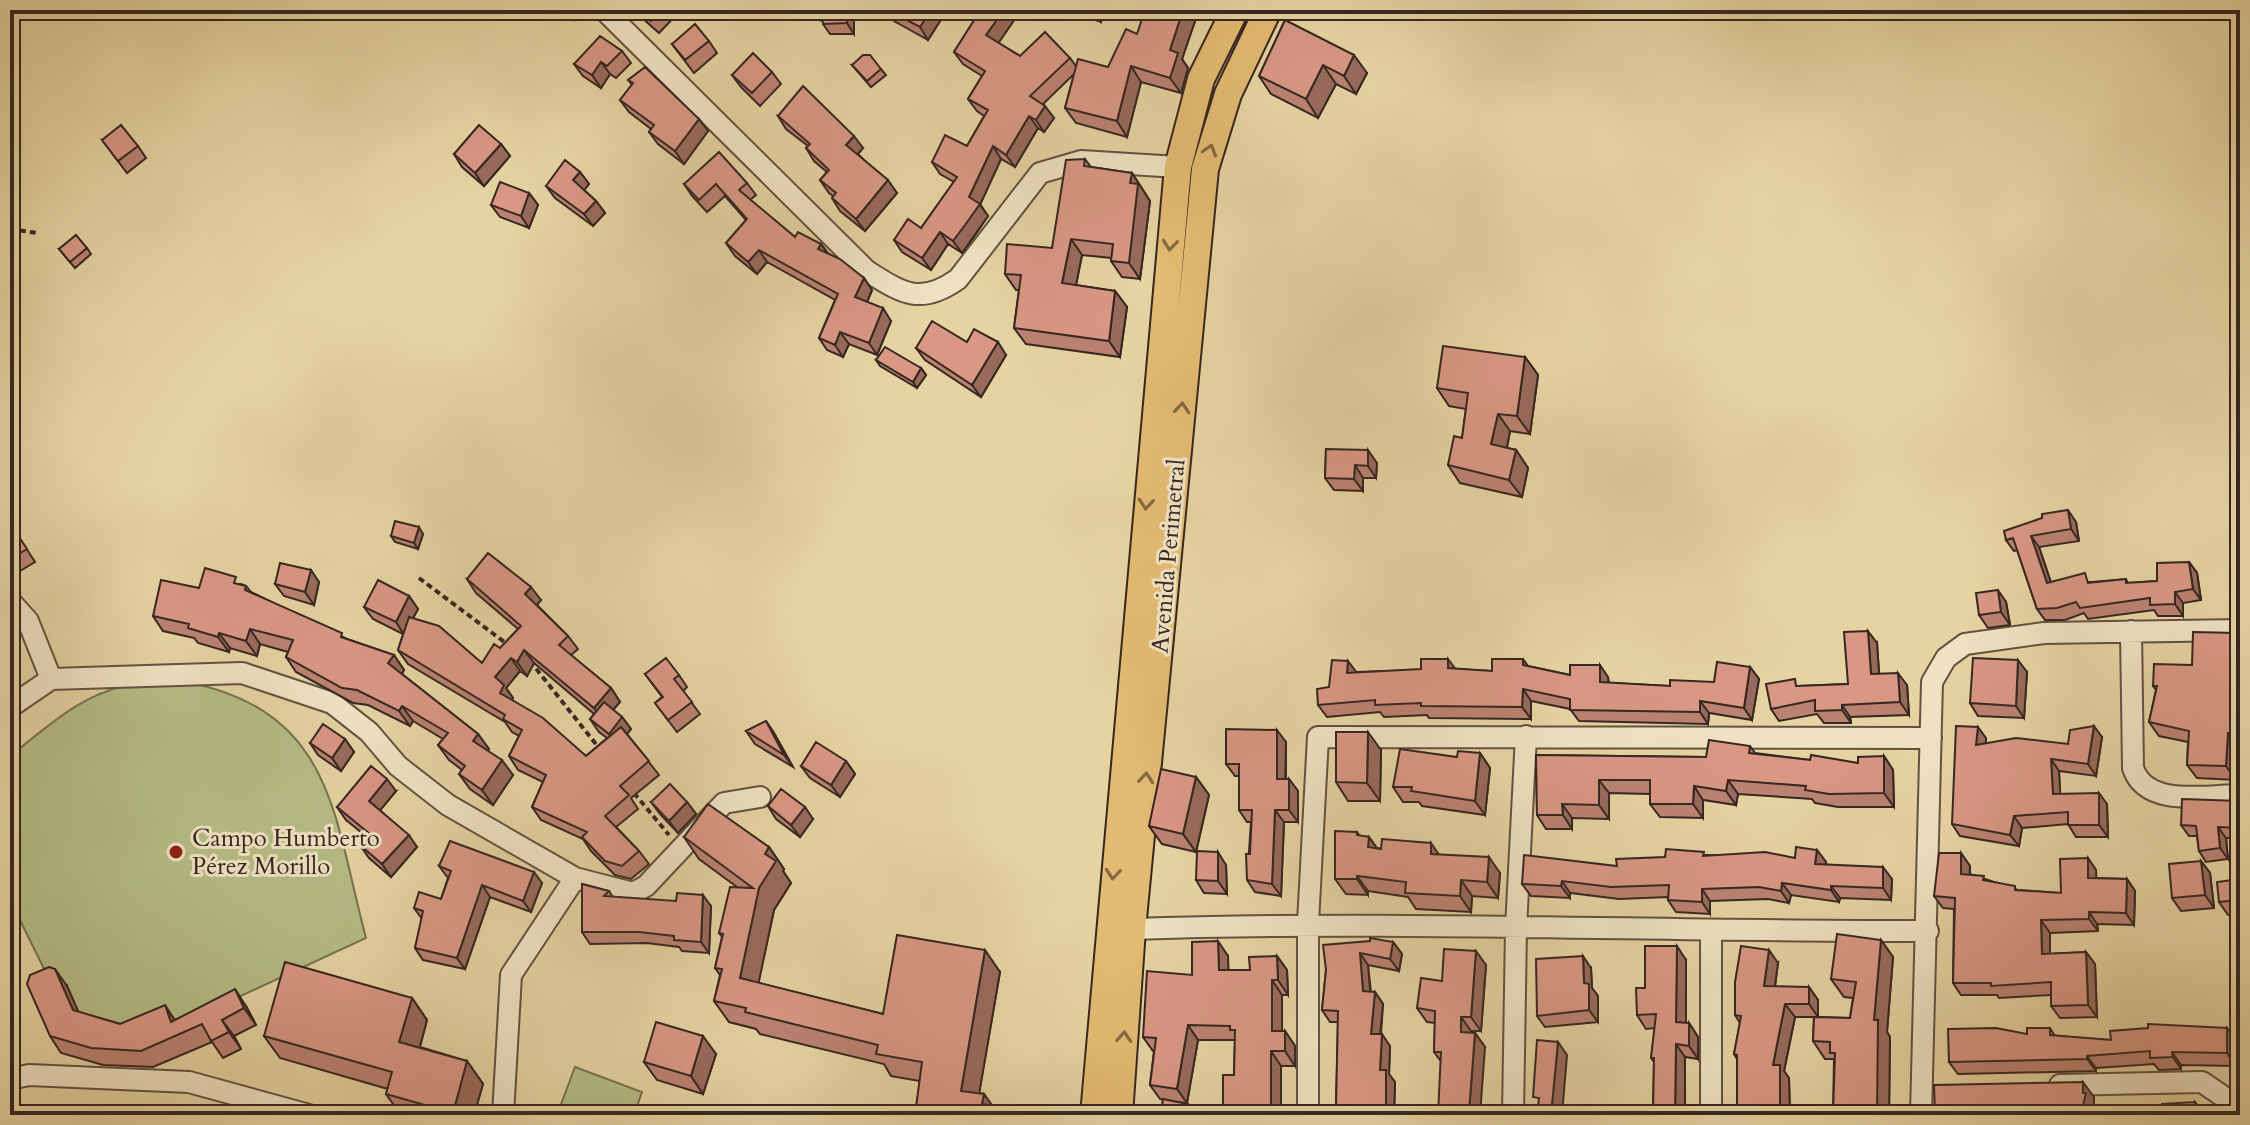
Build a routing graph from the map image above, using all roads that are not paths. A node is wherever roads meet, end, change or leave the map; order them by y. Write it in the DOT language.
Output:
graph roads {
  1 [pos="604,10"];
  2 [pos="1235,10"];
  3 [pos="1258,14"];
  4 [pos="1178,167"];
  5 [pos="10,601"];
  6 [pos="2240,630"];
  7 [pos="2131,631"];
  8 [pos="51,679"];
  9 [pos="10,707"];
  10 [pos="1526,736"];
  11 [pos="1931,738"];
  12 [pos="2240,795"];
  13 [pos="760,797"];
  14 [pos="575,878"];
  15 [pos="1308,923"];
  16 [pos="1516,928"];
  17 [pos="1132,929"];
  18 [pos="1928,931"];
  19 [pos="1711,932"];
  20 [pos="10,1079"];
  21 [pos="2045,1086"];
  22 [pos="309,1115"];
  23 [pos="503,1115"];
  24 [pos="1094,1115"];
  25 [pos="1119,1115"];
  26 [pos="1308,1115"];
  27 [pos="1513,1115"];
  28 [pos="1711,1115"];
  29 [pos="1921,1115"];
  30 [pos="2237,1115"];
  1 -- 4 [label="street"];
  2 -- 4 [label="main road, Avenida Perimetral"];
  17 -- 3 [label="main road, Avenida Perimetral, one-way"];
  4 -- 24 [label="main road, Avenida Perimetral, one-way"];
  5 -- 8 [label="street"];
  6 -- 7 [label="street"];
  7 -- 11 [label="street"];
  7 -- 12 [label="street"];
  8 -- 9 [label="street"];
  8 -- 14 [label="street"];
  10 -- 11 [label="street"];
  10 -- 15 [label="street"];
  10 -- 16 [label="street"];
  11 -- 18 [label="street"];
  13 -- 14 [label="street"];
  14 -- 23 [label="street"];
  15 -- 16 [label="street"];
  15 -- 17 [label="street"];
  15 -- 26 [label="street"];
  16 -- 19 [label="street"];
  16 -- 27 [label="street"];
  25 -- 17 [label="main road, Avenida Perimetral, one-way"];
  18 -- 19 [label="street"];
  18 -- 29 [label="street"];
  19 -- 28 [label="street"];
  20 -- 22 [label="street"];
  21 -- 30 [label="street"];
}
